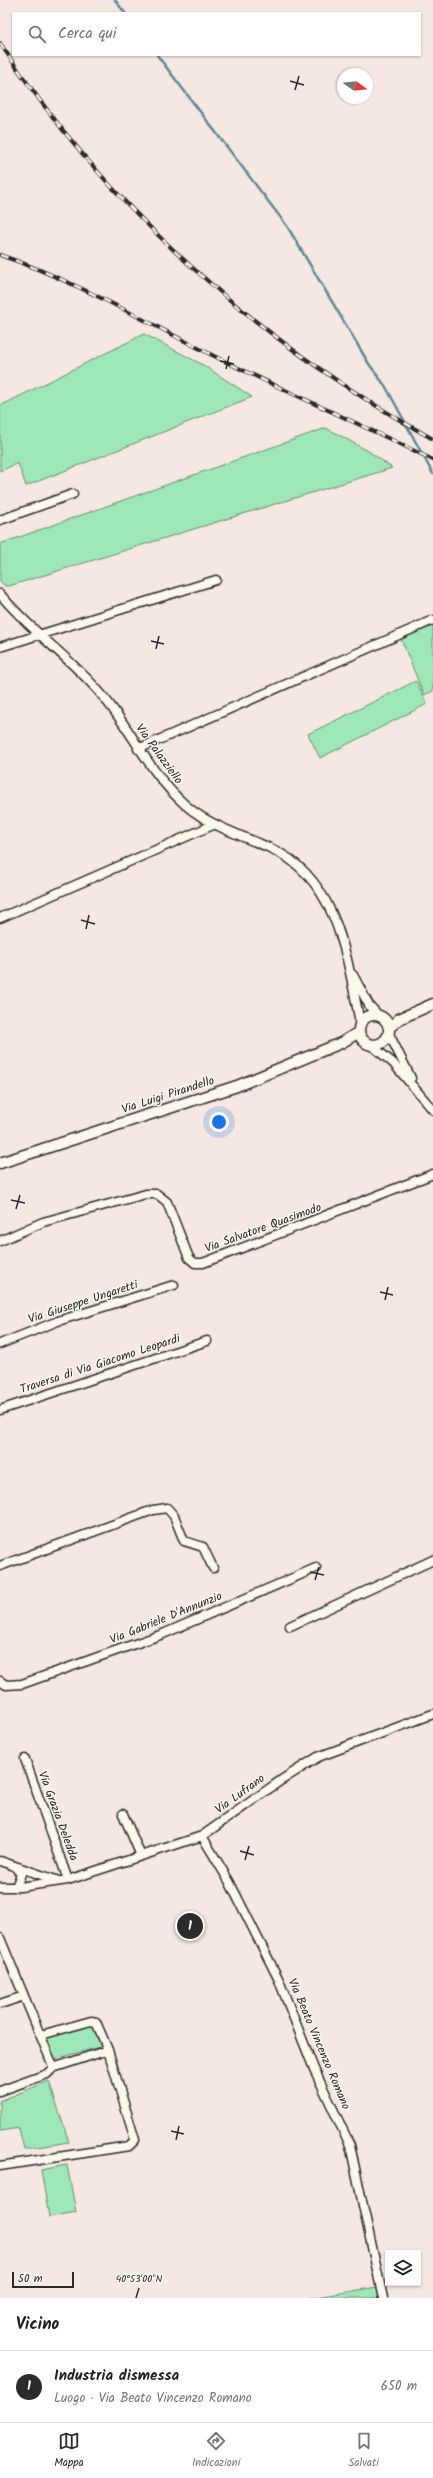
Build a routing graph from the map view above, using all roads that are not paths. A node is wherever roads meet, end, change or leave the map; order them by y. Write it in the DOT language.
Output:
graph roads {
  1 [pos="73,494"];
  2 [pos="0,520"];
  3 [pos="216,580"];
  4 [pos="0,594"];
  5 [pos="433,620"];
  6 [pos="41,634"];
  7 [pos="0,647"];
  8 [pos="138,749"];
  9 [pos="213,825"];
  10 [pos="0,918"];
  11 [pos="348,963"];
  12 [pos="433,1004"];
  13 [pos="380,1016"];
  14 [pos="400,1019"];
  15 [pos="389,1031"];
  16 [pos="363,1035"];
  17 [pos="418,1091"];
  18 [pos="433,1110"];
  19 [pos="0,1163"];
  20 [pos="433,1174"];
  21 [pos="0,1241"];
  22 [pos="174,1285"];
  23 [pos="207,1341"];
  24 [pos="0,1344"];
  25 [pos="0,1410"];
  26 [pos="433,1560"];
  27 [pos="0,1566"];
  28 [pos="213,1568"];
  29 [pos="316,1568"];
  30 [pos="290,1626"];
  31 [pos="0,1681"];
  32 [pos="433,1714"];
  33 [pos="25,1759"];
  34 [pos="123,1814"];
  35 [pos="202,1836"];
  36 [pos="141,1856"];
  37 [pos="1,1862"];
  38 [pos="14,1866"];
  39 [pos="57,1880"];
  40 [pos="68,1880"];
  41 [pos="0,1886"];
  42 [pos="13,1887"];
  43 [pos="0,1893"];
  44 [pos="0,1938"];
  45 [pos="24,1996"];
  46 [pos="0,2004"];
  47 [pos="41,2035"];
  48 [pos="108,2050"];
  49 [pos="54,2067"];
  50 [pos="0,2091"];
  51 [pos="0,2166"];
  52 [pos="383,2298"];
  1 -- 2 [label="street"];
  3 -- 6 [label="street"];
  4 -- 6 [label="street, Via Palazziello"];
  5 -- 8 [label="street"];
  6 -- 7 [label="street"];
  6 -- 8 [label="street, Via Palazziello"];
  8 -- 9 [label="street, Via Palazziello"];
  9 -- 10 [label="street"];
  9 -- 11 [label="street, Via Palazziello"];
  11 -- 13 [label="street, Via Palazziello"];
  11 -- 16 [label="street, Via Palazziello"];
  12 -- 14 [label="street"];
  13 -- 14 [label="street"];
  13 -- 15 [label="street"];
  13 -- 16 [label="street"];
  14 -- 15 [label="street"];
  15 -- 16 [label="street"];
  15 -- 17 [label="street"];
  16 -- 17 [label="street"];
  16 -- 19 [label="street, Via Luigi Pirandello"];
  17 -- 18 [label="street"];
  20 -- 21 [label="street, Via Salvatore Quasimodo"];
  22 -- 24 [label="street, Via Giuseppe Ungaretti"];
  23 -- 25 [label="street, Traversa di Via Giacomo Leopardi"];
  26 -- 30 [label="street"];
  27 -- 28 [label="street"];
  29 -- 31 [label="street, Via Gabriele D'Annunzio"];
  32 -- 35 [label="street, Via Lufrano"];
  33 -- 40 [label="street, Via Grazia Deledda"];
  34 -- 36 [label="street"];
  35 -- 36 [label="street, Via Lufrano"];
  35 -- 52 [label="street, Via Beato Vincenzo Romano"];
  36 -- 40 [label="street, Via Lufrano"];
  37 -- 38 [label="street, Via Lufrano"];
  38 -- 39 [label="street, Via Lufrano"];
  38 -- 42 [label="street"];
  39 -- 40 [label="street, Via Lufrano"];
  39 -- 42 [label="street, Via Lufrano"];
  41 -- 42 [label="street, Via Lufrano"];
  42 -- 43 [label="street"];
  44 -- 45 [label="street"];
  45 -- 46 [label="street"];
  45 -- 47 [label="street"];
  47 -- 48 [label="street"];
  47 -- 49 [label="street"];
  48 -- 49 [label="street"];
  48 -- 51 [label="street"];
  49 -- 50 [label="street"];
}
